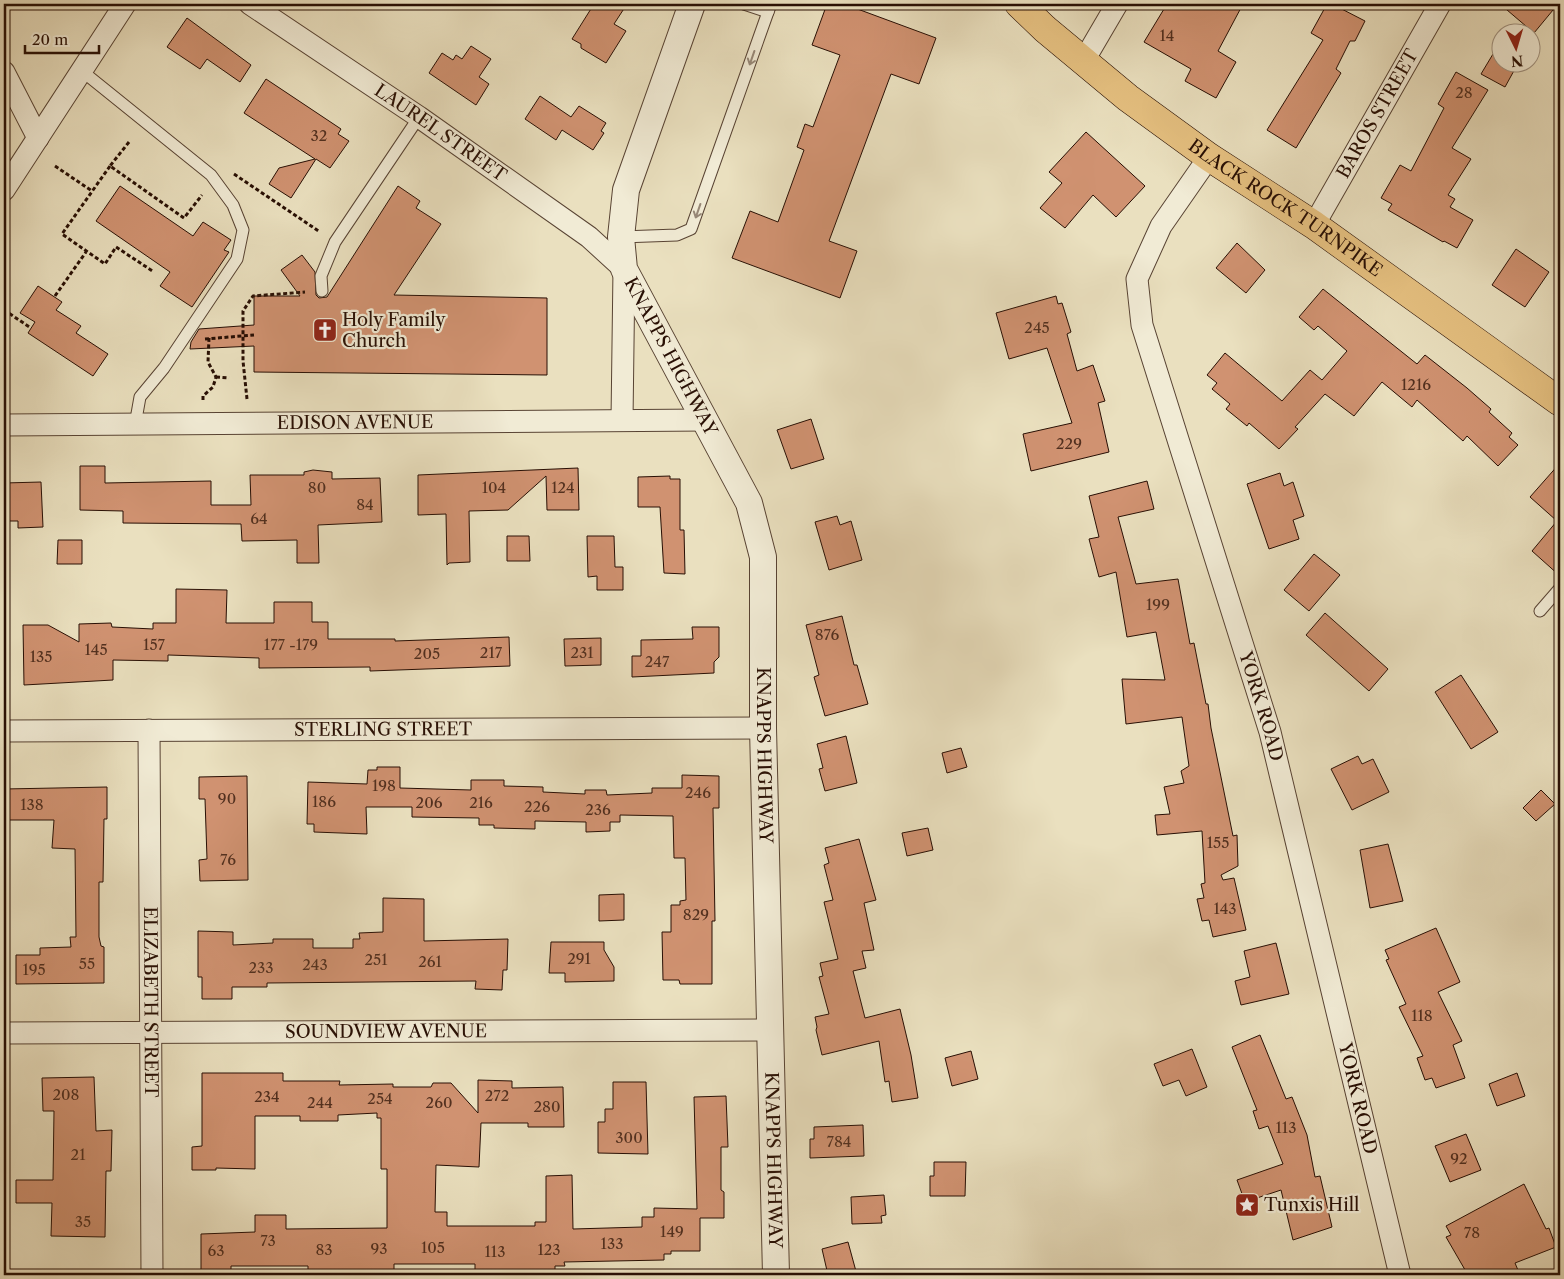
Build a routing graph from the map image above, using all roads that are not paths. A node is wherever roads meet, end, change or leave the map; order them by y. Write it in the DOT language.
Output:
graph roads {
  1 [pos="125,4"];
  2 [pos="250,4"];
  3 [pos="692,4"];
  4 [pos="744,4"];
  5 [pos="1019,4"];
  6 [pos="1117,4"];
  7 [pos="1440,4"];
  8 [pos="769,8"];
  9 [pos="1083,62"];
  10 [pos="82,71"];
  11 [pos="4,72"];
  12 [pos="419,117"];
  13 [pos="38,138"];
  14 [pos="1209,157"];
  15 [pos="4,190"];
  16 [pos="1314,225"];
  17 [pos="621,237"];
  18 [pos="624,269"];
  19 [pos="322,291"];
  20 [pos="1560,402"];
  21 [pos="622,420"];
  22 [pos="706,420"];
  23 [pos="4,425"];
  24 [pos="135,425"];
  25 [pos="1560,588"];
  26 [pos="1540,611"];
  27 [pos="763,728"];
  28 [pos="149,730"];
  29 [pos="4,731"];
  30 [pos="770,1030"];
  31 [pos="152,1032"];
  32 [pos="4,1033"];
  33 [pos="152,1275"];
  34 [pos="776,1275"];
  35 [pos="1400,1275"];
  1 -- 10 [label="street"];
  2 -- 12 [label="street, LAUREL STREET"];
  3 -- 17 [label="street, KNAPPS HIGHWAY"];
  4 -- 8 [label="lane"];
  5 -- 9 [label="main road, BLACK ROCK TURNPIKE"];
  6 -- 9 [label="street"];
  7 -- 16 [label="street, BAROS STREET"];
  8 -- 17 [label="lane, one-way"];
  9 -- 14 [label="main road, BLACK ROCK TURNPIKE"];
  10 -- 13 [label="street"];
  10 -- 24 [label="lane"];
  11 -- 13 [label="street"];
  12 -- 18 [label="street, LAUREL STREET"];
  12 -- 19 [label="lane"];
  13 -- 15 [label="street"];
  14 -- 16 [label="main road, BLACK ROCK TURNPIKE"];
  14 -- 35 [label="street, YORK ROAD"];
  16 -- 20 [label="main road, BLACK ROCK TURNPIKE"];
  17 -- 18 [label="street, KNAPPS HIGHWAY"];
  18 -- 21 [label="street, KNAPPS HIGHWAY"];
  18 -- 22 [label="street, KNAPPS HIGHWAY"];
  21 -- 22 [label="street, EDISON AVENUE"];
  21 -- 24 [label="street, EDISON AVENUE"];
  22 -- 27 [label="street, KNAPPS HIGHWAY"];
  23 -- 24 [label="street, EDISON AVENUE"];
  25 -- 26 [label="lane"];
  27 -- 28 [label="street, STERLING STREET"];
  27 -- 30 [label="street, KNAPPS HIGHWAY"];
  28 -- 29 [label="street, STERLING STREET"];
  28 -- 31 [label="street, ELIZABETH STREET"];
  30 -- 31 [label="street, SOUNDVIEW AVENUE"];
  30 -- 34 [label="street, KNAPPS HIGHWAY"];
  31 -- 32 [label="street, SOUNDVIEW AVENUE"];
  31 -- 33 [label="street, ELIZABETH STREET"];
}
